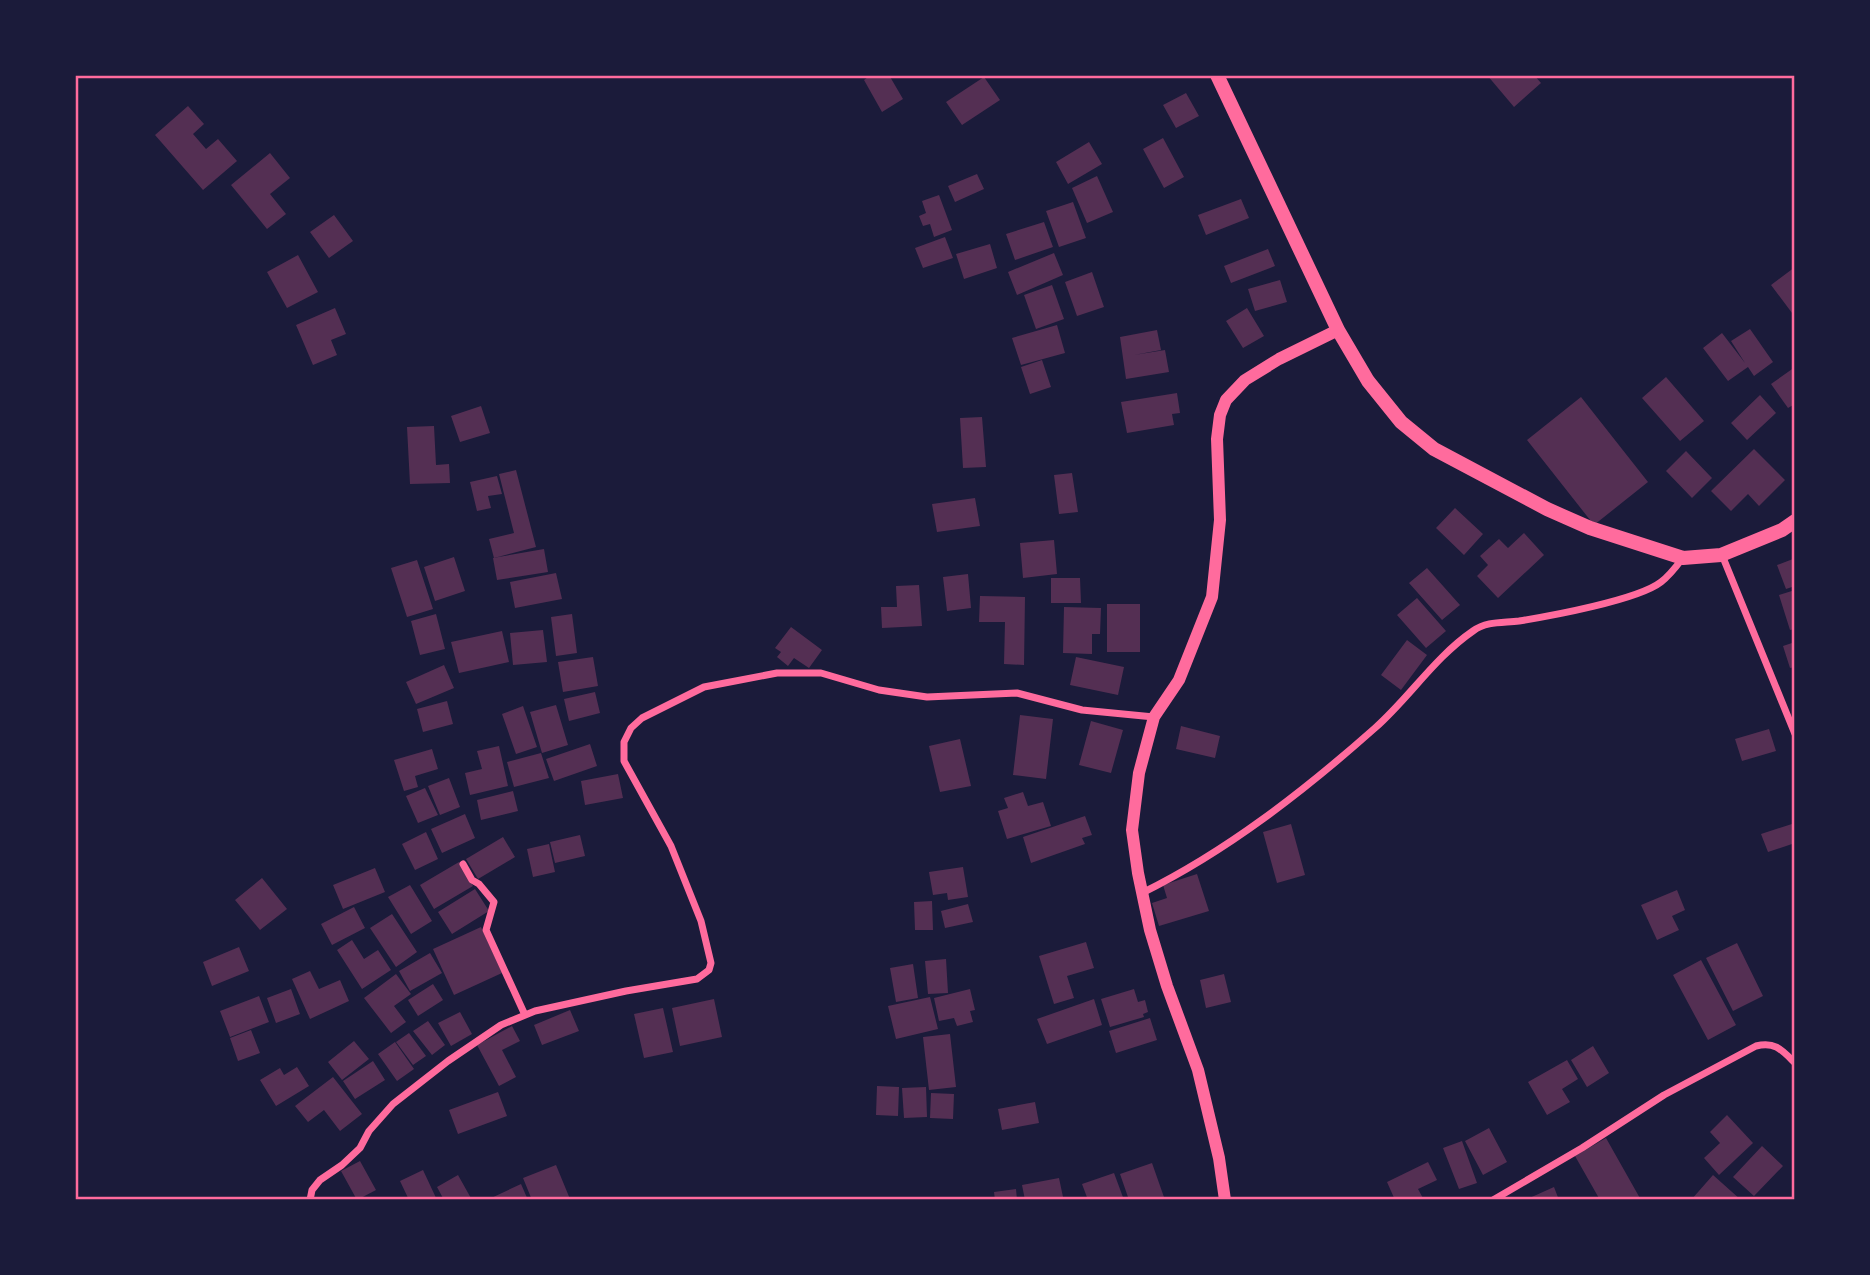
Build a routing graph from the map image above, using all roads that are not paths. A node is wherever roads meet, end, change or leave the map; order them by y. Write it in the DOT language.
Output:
graph roads {
  1 [pos="1217,75"];
  2 [pos="1338,330"];
  3 [pos="1795,522"];
  4 [pos="1721,555"];
  5 [pos="1683,558"];
  6 [pos="1154,717"];
  7 [pos="1795,734"];
  8 [pos="463,864"];
  9 [pos="1142,893"];
  10 [pos="525,1015"];
  11 [pos="1795,1063"];
  12 [pos="310,1200"];
  13 [pos="1225,1200"];
  14 [pos="1493,1200"];
  1 -- 2 [label="main road"];
  2 -- 5 [label="main road"];
  2 -- 6 [label="street"];
  3 -- 4 [label="main road"];
  4 -- 5 [label="main road"];
  4 -- 7 [label="street"];
  5 -- 9 [label="street"];
  6 -- 9 [label="street"];
  6 -- 10 [label="street"];
  8 -- 10 [label="street"];
  9 -- 13 [label="street"];
  10 -- 12 [label="street"];
  11 -- 14 [label="street"];
}
